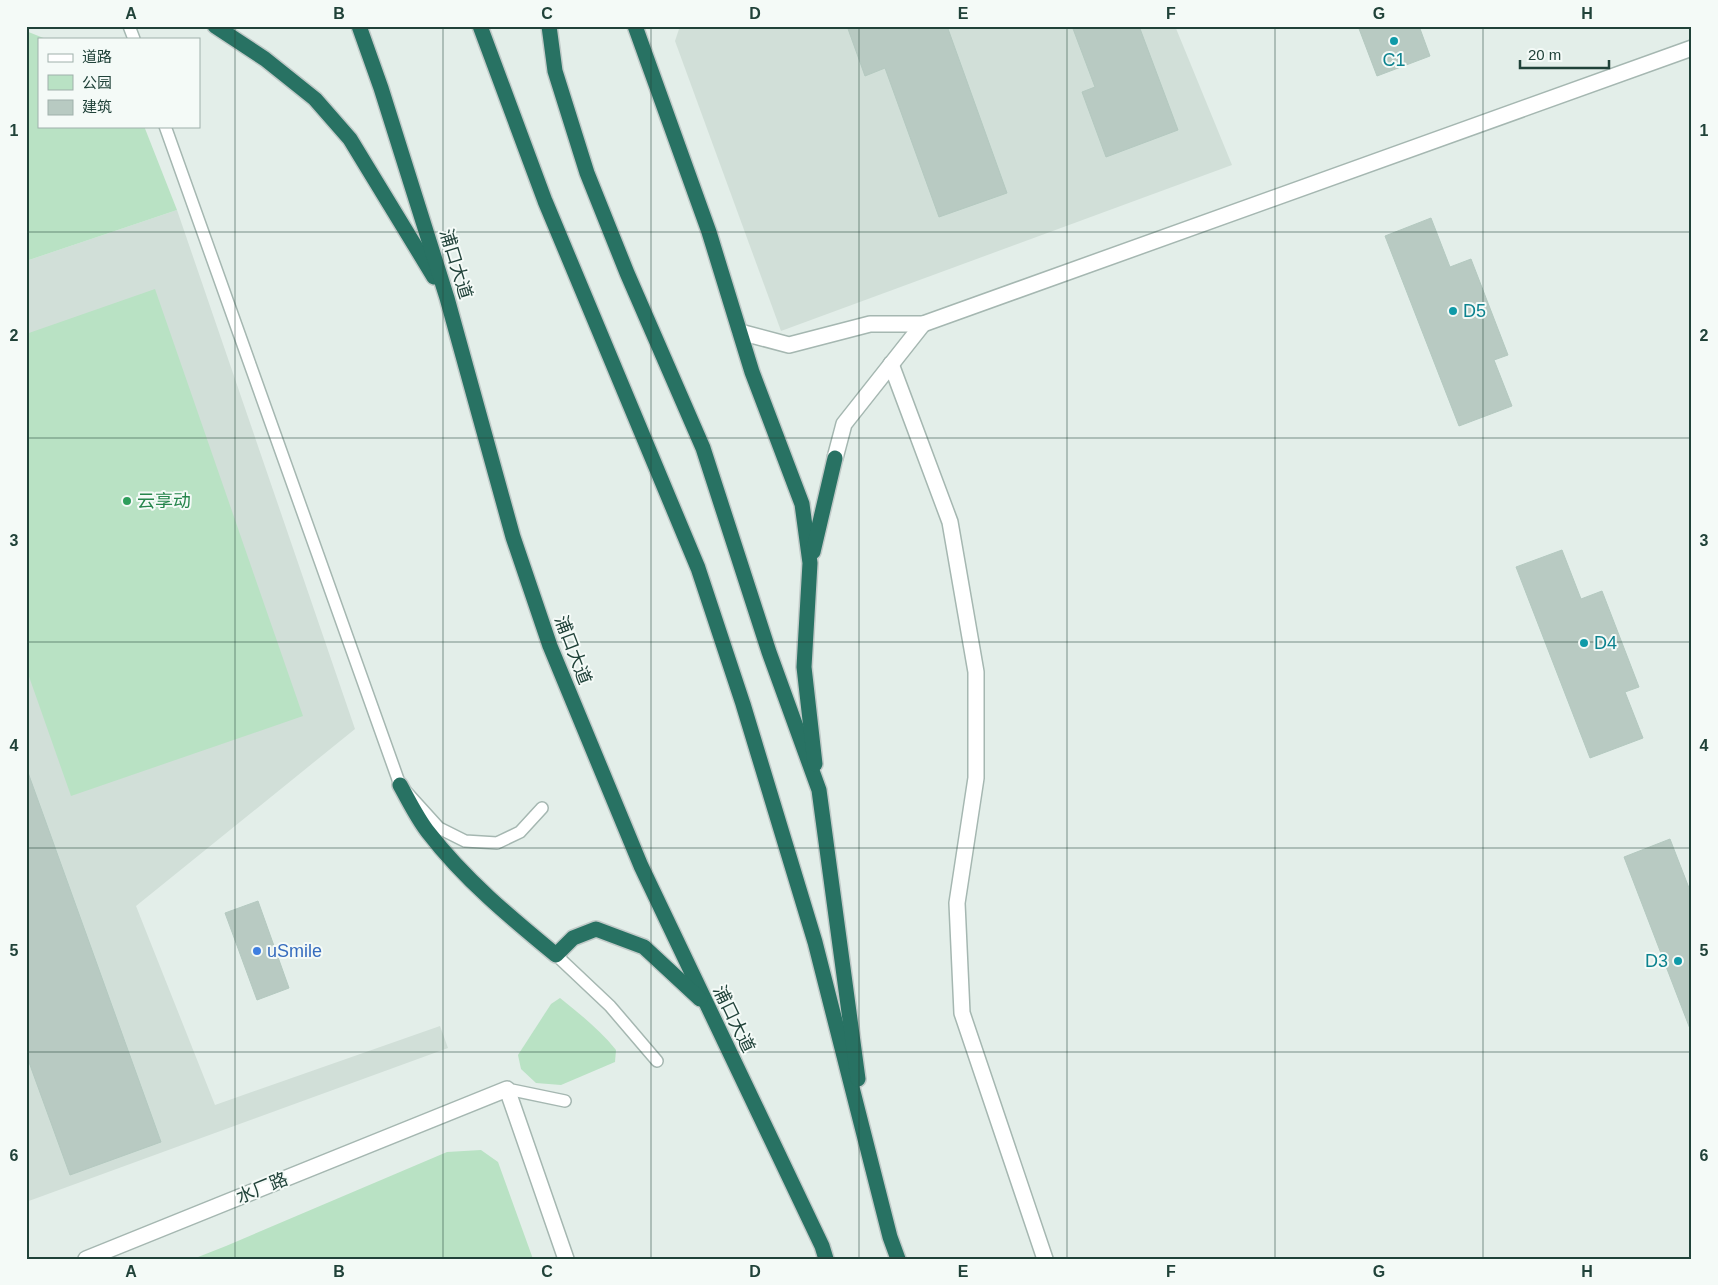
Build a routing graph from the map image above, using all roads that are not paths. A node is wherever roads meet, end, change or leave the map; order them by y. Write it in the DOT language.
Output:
graph roads {
  1 [pos="129,26"];
  2 [pos="215,26"];
  3 [pos="359,26"];
  4 [pos="480,26"];
  5 [pos="548,26"];
  6 [pos="635,26"];
  7 [pos="134,38"];
  8 [pos="1692,48"];
  9 [pos="166,128"];
  10 [pos="447,298"];
  11 [pos="922,324"];
  12 [pos="740,332"];
  13 [pos="891,364"];
  14 [pos="835,458"];
  15 [pos="810,563"];
  16 [pos="400,785"];
  17 [pos="819,790"];
  18 [pos="542,808"];
  19 [pos="556,955"];
  20 [pos="706,1006"];
  21 [pos="657,1061"];
  22 [pos="507,1089"];
  23 [pos="565,1101"];
  24 [pos="868,1149"];
  25 [pos="86,1259"];
  26 [pos="566,1259"];
  27 [pos="826,1259"];
  28 [pos="898,1259"];
  29 [pos="1045,1259"];
  1 -- 7 [label="lane"];
  2 -- 10 [label="highway"];
  3 -- 10 [label="highway, 浦口大道"];
  4 -- 24 [label="highway"];
  5 -- 17 [label="highway"];
  6 -- 12 [label="highway"];
  8 -- 11 [label="street"];
  9 -- 16 [label="lane"];
  10 -- 20 [label="highway, 浦口大道"];
  11 -- 12 [label="street"];
  11 -- 13 [label="street"];
  12 -- 15 [label="highway"];
  13 -- 14 [label="street"];
  13 -- 29 [label="street"];
  14 -- 15 [label="highway"];
  15 -- 17 [label="highway"];
  16 -- 18 [label="lane"];
  16 -- 19 [label="highway"];
  17 -- 24 [label="highway"];
  19 -- 20 [label="highway"];
  19 -- 21 [label="lane"];
  20 -- 27 [label="highway, 浦口大道"];
  22 -- 23 [label="lane"];
  22 -- 25 [label="street, 水厂路"];
  22 -- 26 [label="street"];
  24 -- 28 [label="highway"];
}
